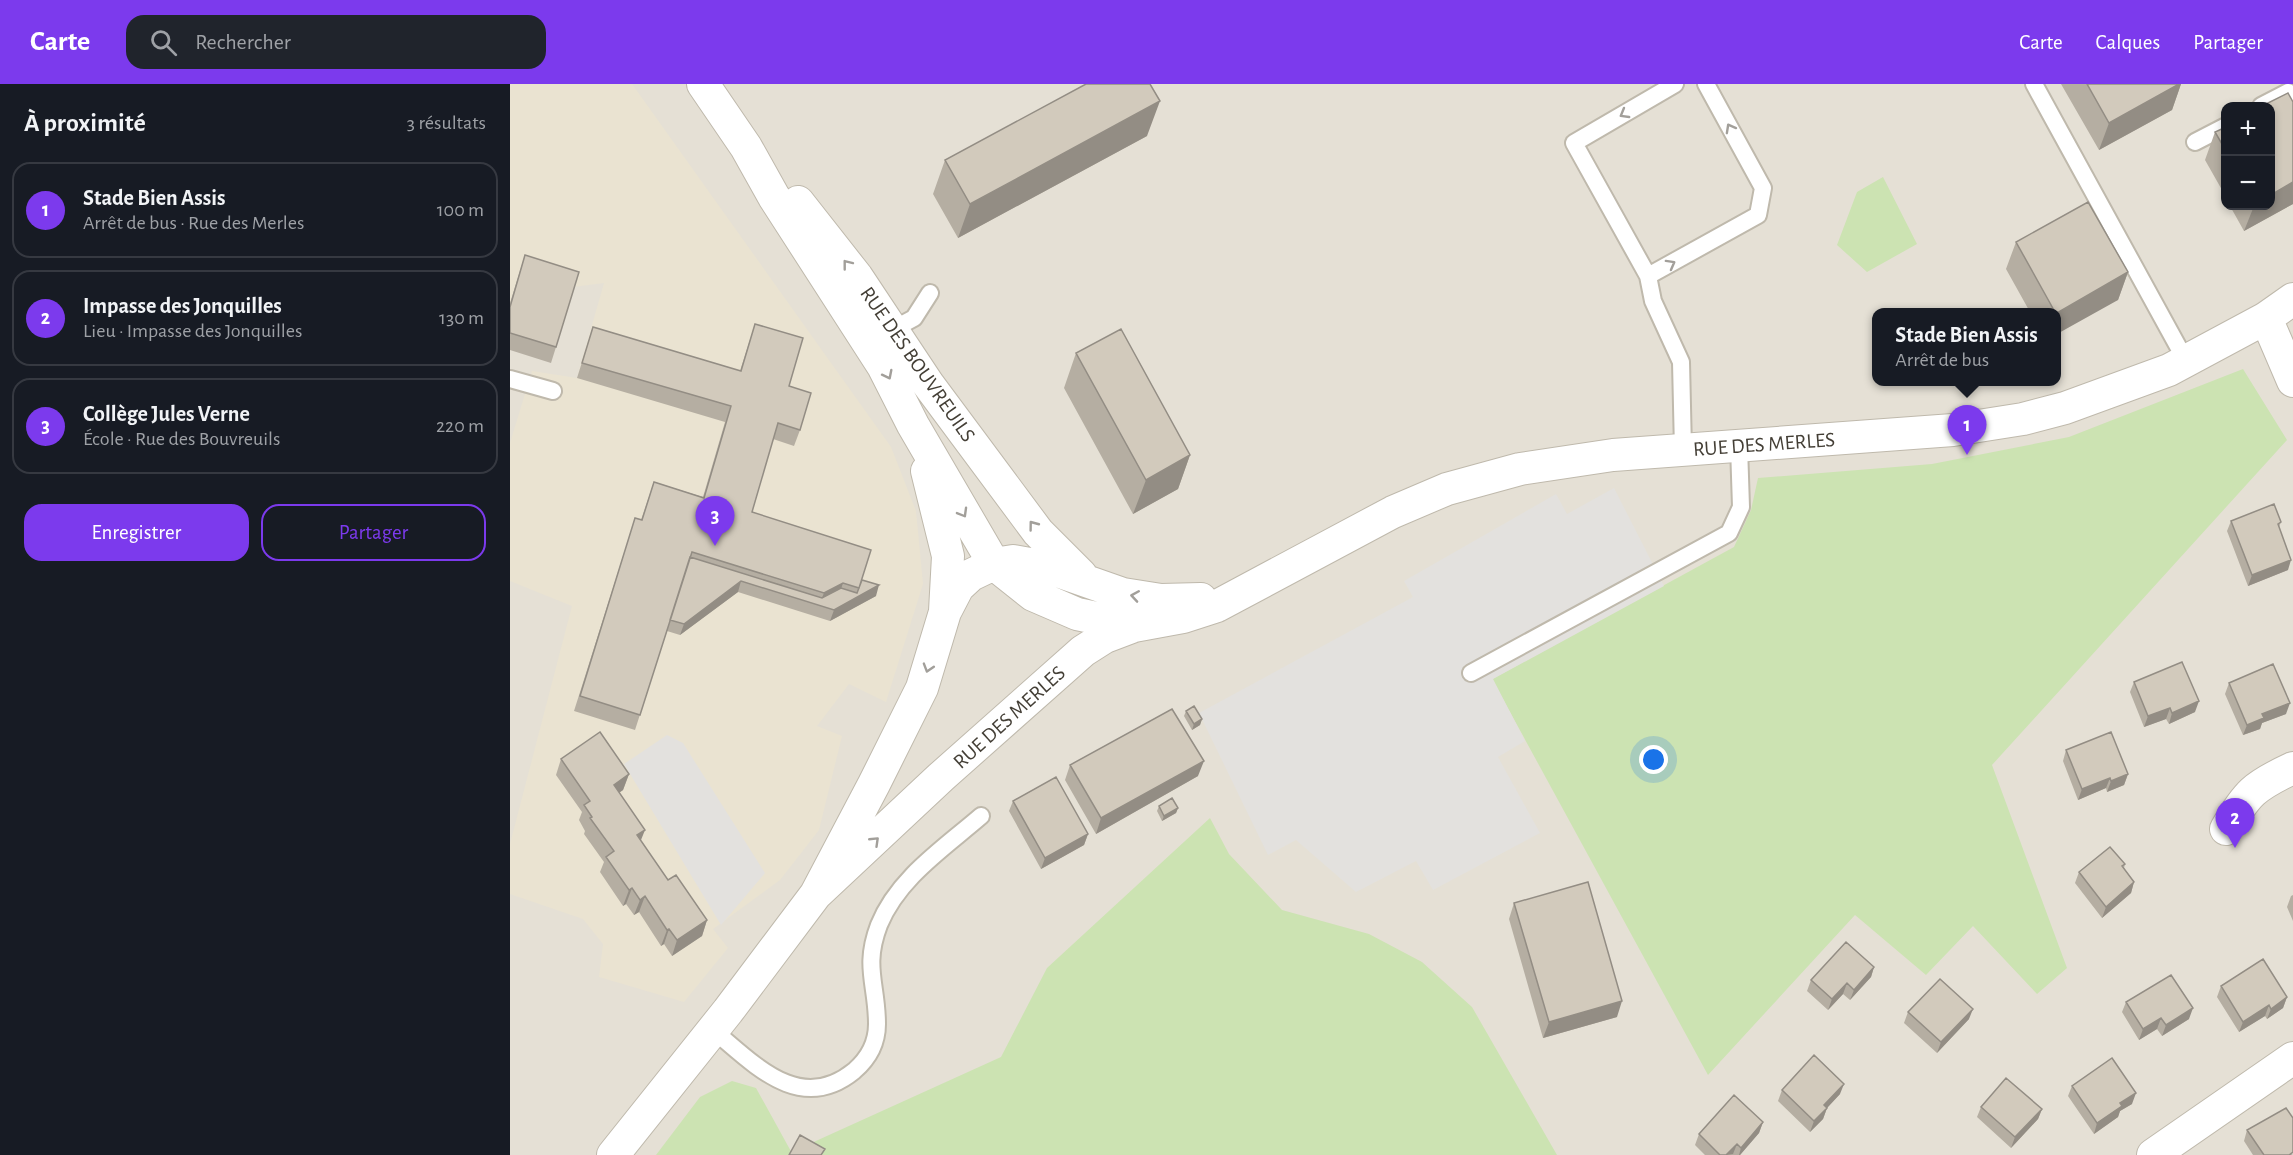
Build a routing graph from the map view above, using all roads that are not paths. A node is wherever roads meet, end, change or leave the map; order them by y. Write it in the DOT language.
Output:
graph roads {
  1 [pos="703,84"];
  2 [pos="1675,84"];
  3 [pos="1706,84"];
  4 [pos="2034,84"];
  5 [pos="2293,99"];
  6 [pos="2268,102"];
  7 [pos="2221,129"];
  8 [pos="2195,142"];
  9 [pos="1648,276"];
  10 [pos="930,293"];
  11 [pos="2293,299"];
  12 [pos="2266,318"];
  13 [pos="881,336"];
  14 [pos="2186,361"];
  15 [pos="510,379"];
  16 [pos="2293,381"];
  17 [pos="553,391"];
  18 [pos="914,425"];
  19 [pos="1739,446"];
  20 [pos="1683,450"];
  21 [pos="994,564"];
  22 [pos="1088,582"];
  23 [pos="1235,597"];
  24 [pos="945,612"];
  25 [pos="1077,614"];
  26 [pos="1134,626"];
  27 [pos="1083,651"];
  28 [pos="1471,673"];
  29 [pos="2293,768"];
  30 [pos="981,816"];
  31 [pos="2226,829"];
  32 [pos="816,894"];
  33 [pos="712,1030"];
  34 [pos="2293,1058"];
  35 [pos="613,1155"];
  36 [pos="2153,1155"];
  1 -- 13 [label="street, RUE DES BOUVREUILS"];
  2 -- 9 [label="lane, one-way"];
  9 -- 3 [label="lane, one-way"];
  4 -- 14 [label="lane"];
  5 -- 6 [label="lane"];
  7 -- 8 [label="lane"];
  9 -- 20 [label="lane"];
  10 -- 13 [label="lane"];
  11 -- 12 [label="street, RUE DES MERLES"];
  12 -- 14 [label="street, RUE DES MERLES"];
  12 -- 16 [label="street"];
  13 -- 18 [label="street, RUE DES BOUVREUILS, one-way"];
  22 -- 13 [label="street, RUE DES BOUVREUILS, one-way"];
  14 -- 19 [label="street, RUE DES MERLES"];
  15 -- 17 [label="lane"];
  18 -- 21 [label="street, one-way"];
  18 -- 24 [label="street"];
  19 -- 20 [label="street, RUE DES MERLES"];
  19 -- 28 [label="lane"];
  20 -- 23 [label="street, RUE DES MERLES"];
  21 -- 22 [label="street, RUE DES MERLES"];
  21 -- 24 [label="street"];
  21 -- 25 [label="street"];
  23 -- 22 [label="street, RUE DES MERLES, one-way"];
  22 -- 25 [label="street"];
  23 -- 26 [label="street, RUE DES MERLES"];
  24 -- 32 [label="street, RUE DES MERLES, one-way"];
  25 -- 26 [label="street"];
  25 -- 27 [label="street"];
  26 -- 27 [label="street, RUE DES MERLES"];
  32 -- 27 [label="street, RUE DES MERLES, one-way"];
  29 -- 31 [label="street"];
  30 -- 33 [label="lane"];
  32 -- 33 [label="street, RUE DES MERLES"];
  33 -- 35 [label="street, RUE DES MERLES"];
  34 -- 36 [label="street"];
}
